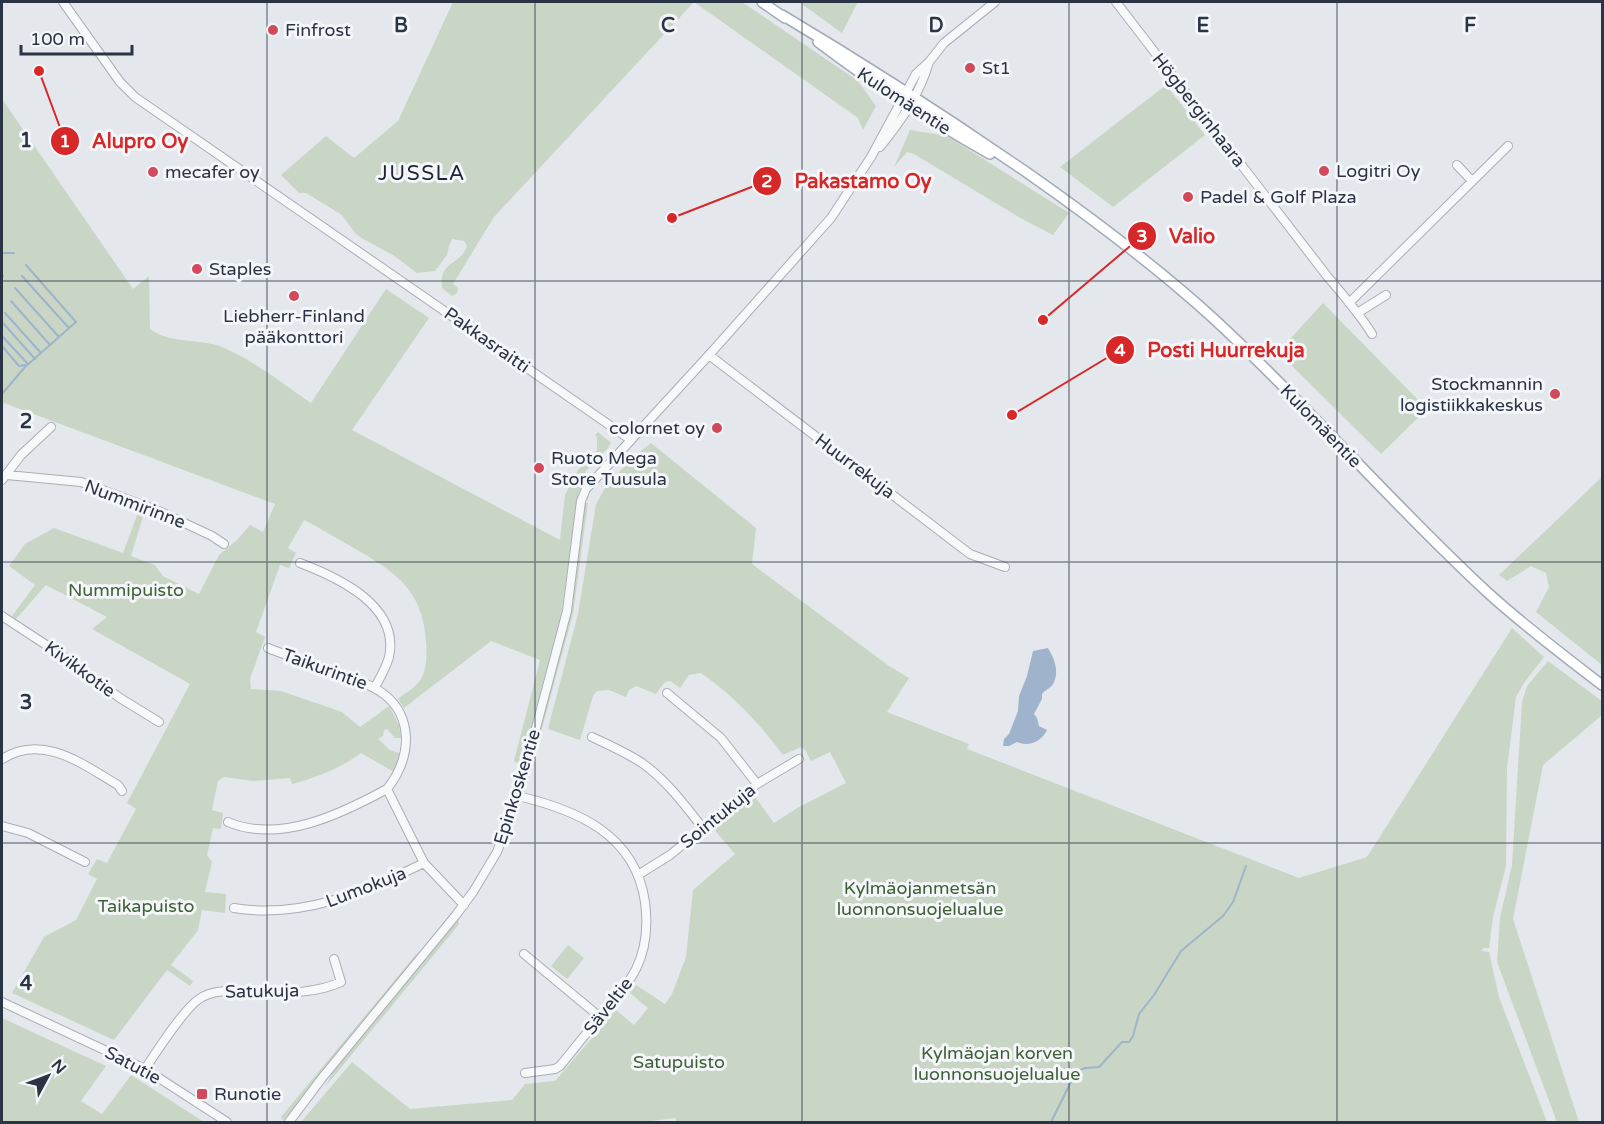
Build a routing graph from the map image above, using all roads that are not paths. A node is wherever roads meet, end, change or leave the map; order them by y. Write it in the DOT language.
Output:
graph roads {
  1 [pos="63,2"];
  2 [pos="762,2"];
  3 [pos="995,2"];
  4 [pos="1116,2"];
  5 [pos="929,62"];
  6 [pos="903,95"];
  7 [pos="912,101"];
  8 [pos="1508,146"];
  9 [pos="871,157"];
  10 [pos="1457,165"];
  11 [pos="1472,181"];
  12 [pos="1386,295"];
  13 [pos="1349,303"];
  14 [pos="1359,312"];
  15 [pos="1372,334"];
  16 [pos="709,355"];
  17 [pos="51,427"];
  18 [pos="631,440"];
  19 [pos="4,478"];
  20 [pos="224,544"];
  21 [pos="300,563"];
  22 [pos="1005,567"];
  23 [pos="2,616"];
  24 [pos="268,648"];
  25 [pos="1602,685"];
  26 [pos="375,687"];
  27 [pos="667,693"];
  28 [pos="159,722"];
  29 [pos="592,737"];
  30 [pos="2,759"];
  31 [pos="800,759"];
  32 [pos="757,784"];
  33 [pos="387,789"];
  34 [pos="122,791"];
  35 [pos="518,796"];
  36 [pos="228,822"];
  37 [pos="2,826"];
  38 [pos="702,827"];
  39 [pos="85,862"];
  40 [pos="424,863"];
  41 [pos="638,875"];
  42 [pos="464,905"];
  43 [pos="234,908"];
  44 [pos="524,954"];
  45 [pos="334,958"];
  46 [pos="2,1002"];
  47 [pos="600,1017"];
  48 [pos="145,1069"];
  49 [pos="525,1073"];
  50 [pos="227,1122"];
  51 [pos="289,1122"];
  1 -- 18 [label="street, Pakkasraitti"];
  2 -- 6 [label="main road, Kulomäentie"];
  3 -- 5 [label="street"];
  4 -- 13 [label="street, Högberginhaara"];
  5 -- 6 [label="street"];
  5 -- 7 [label="street"];
  6 -- 7 [label="main road, Kulomäentie"];
  6 -- 9 [label="street"];
  7 -- 9 [label="street"];
  7 -- 25 [label="main road, Kulomäentie"];
  8 -- 11 [label="street"];
  9 -- 16 [label="street"];
  10 -- 11 [label="street"];
  11 -- 13 [label="street"];
  12 -- 14 [label="street"];
  13 -- 14 [label="street, Högberginhaara"];
  14 -- 15 [label="street, Högberginhaara"];
  16 -- 18 [label="street"];
  16 -- 22 [label="street, Huurrekuja"];
  17 -- 19 [label="street"];
  18 -- 35 [label="street, Epinkoskentie"];
  19 -- 20 [label="street, Nummirinne"];
  21 -- 26 [label="street"];
  23 -- 28 [label="street, Kivikkotie"];
  24 -- 26 [label="street, Taikurintie"];
  26 -- 33 [label="street, Taikurintie"];
  27 -- 32 [label="street"];
  29 -- 38 [label="street"];
  30 -- 34 [label="street"];
  31 -- 32 [label="street, Sointukuja"];
  32 -- 38 [label="street, Sointukuja"];
  33 -- 36 [label="street"];
  33 -- 40 [label="street"];
  35 -- 41 [label="street, Säveltie"];
  35 -- 42 [label="street, Epinkoskentie"];
  37 -- 39 [label="street"];
  38 -- 41 [label="street, Sointukuja"];
  40 -- 42 [label="street"];
  40 -- 43 [label="street, Lumokuja"];
  41 -- 47 [label="street, Säveltie"];
  42 -- 51 [label="street, Epinkoskentie"];
  44 -- 47 [label="street"];
  45 -- 48 [label="street, Satukuja"];
  46 -- 48 [label="street, Satutie"];
  47 -- 49 [label="street, Säveltie"];
  48 -- 50 [label="street, Satutie"];
}
